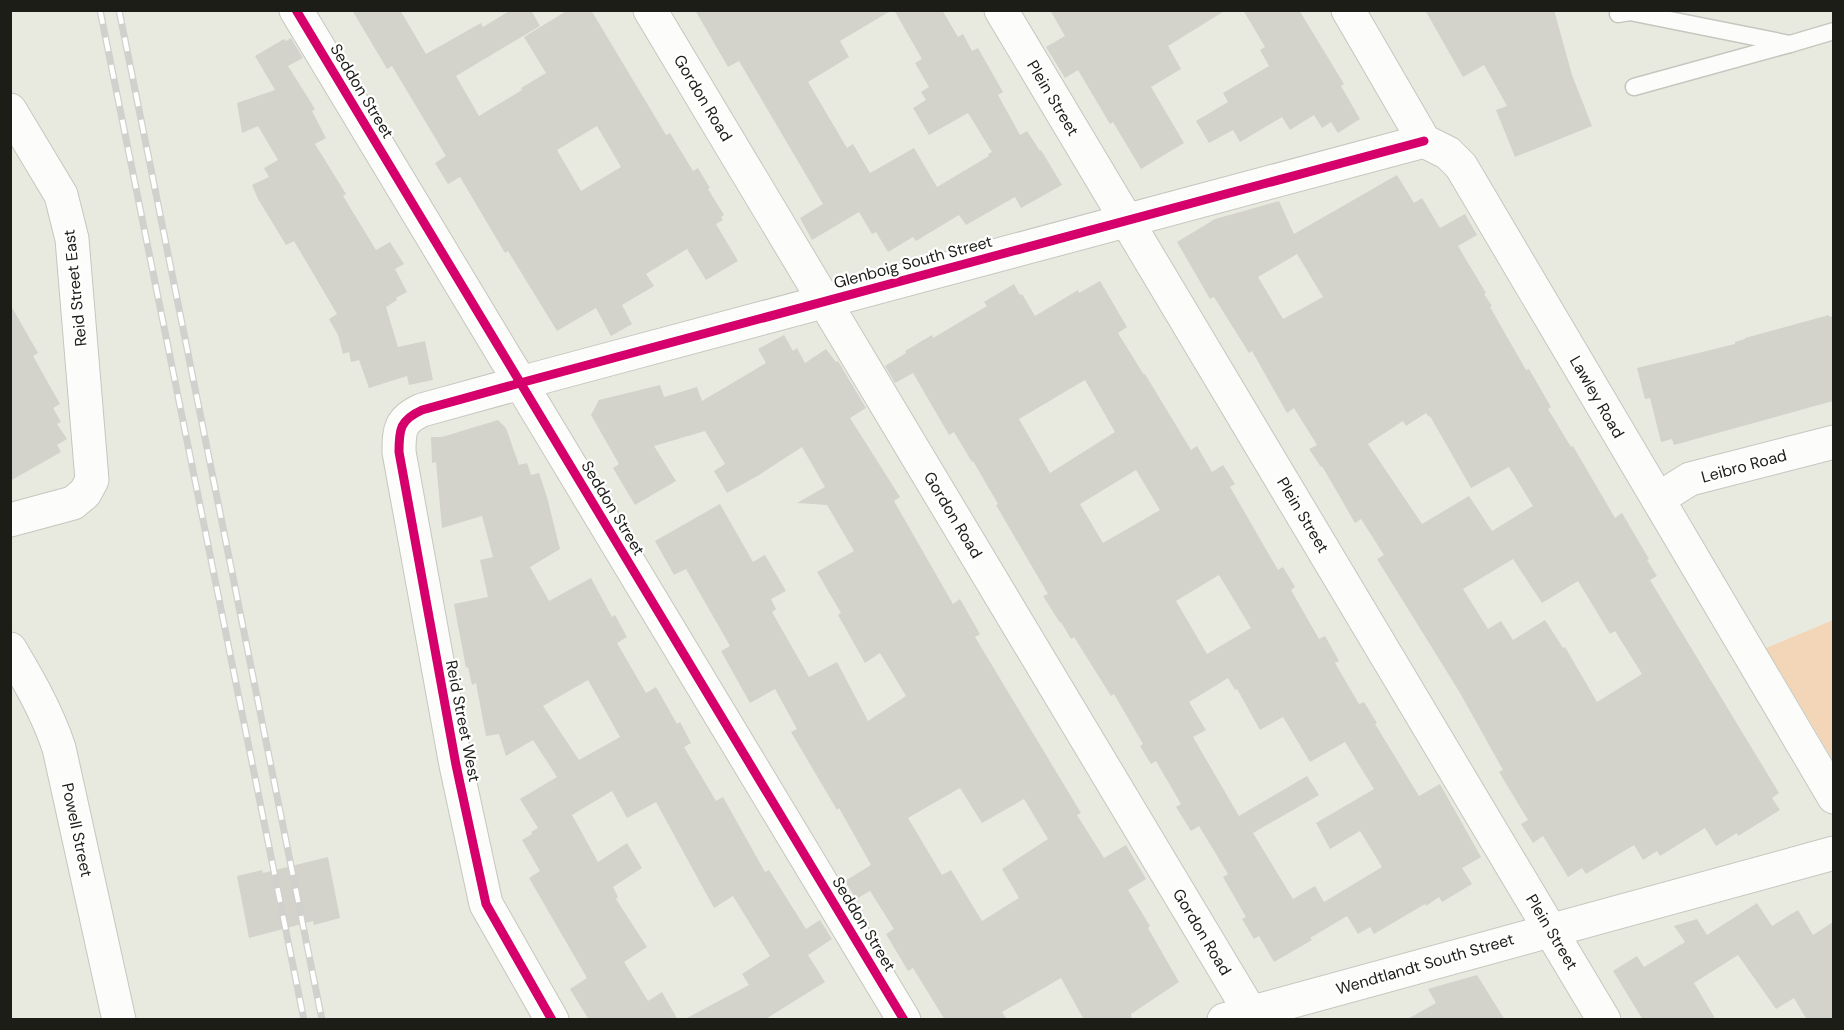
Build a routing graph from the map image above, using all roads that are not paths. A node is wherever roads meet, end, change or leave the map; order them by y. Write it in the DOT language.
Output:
graph roads {
  1 [pos="296,10"];
  2 [pos="650,10"];
  3 [pos="1001,10"];
  4 [pos="1348,10"];
  5 [pos="1618,14"];
  6 [pos="1833,31"];
  7 [pos="1790,44"];
  8 [pos="1634,87"];
  9 [pos="10,110"];
  10 [pos="1425,141"];
  11 [pos="1126,219"];
  12 [pos="825,301"];
  13 [pos="520,383"];
  14 [pos="411,415"];
  15 [pos="1833,442"];
  16 [pos="1658,500"];
  17 [pos="10,520"];
  18 [pos="10,649"];
  19 [pos="1833,797"];
  20 [pos="1833,853"];
  21 [pos="1549,930"];
  22 [pos="1243,1017"];
  23 [pos="118,1020"];
  24 [pos="552,1020"];
  25 [pos="904,1020"];
  26 [pos="1604,1020"];
  1 -- 13 [label="street, Seddon Street"];
  2 -- 12 [label="street, Gordon Road"];
  3 -- 11 [label="street, Plein Street"];
  4 -- 10 [label="street, Lawley Road"];
  5 -- 7 [label="lane"];
  6 -- 7 [label="lane"];
  7 -- 8 [label="lane"];
  9 -- 17 [label="street, Reid Street East"];
  10 -- 11 [label="street, Glenboig South Street"];
  10 -- 16 [label="street, Lawley Road"];
  11 -- 12 [label="street, Glenboig South Street"];
  11 -- 21 [label="street, Plein Street"];
  12 -- 13 [label="street, Glenboig South Street"];
  12 -- 22 [label="street, Gordon Road"];
  13 -- 14 [label="street, Glenboig South Street"];
  13 -- 25 [label="street, Seddon Street"];
  14 -- 24 [label="street, Reid Street West"];
  15 -- 16 [label="street, Leibro Road"];
  16 -- 19 [label="street, Lawley Road"];
  18 -- 23 [label="street, Powell Street"];
  20 -- 21 [label="street, Wendtlandt South Street"];
  21 -- 22 [label="street, Wendtlandt South Street"];
  21 -- 26 [label="street, Plein Street"];
}
